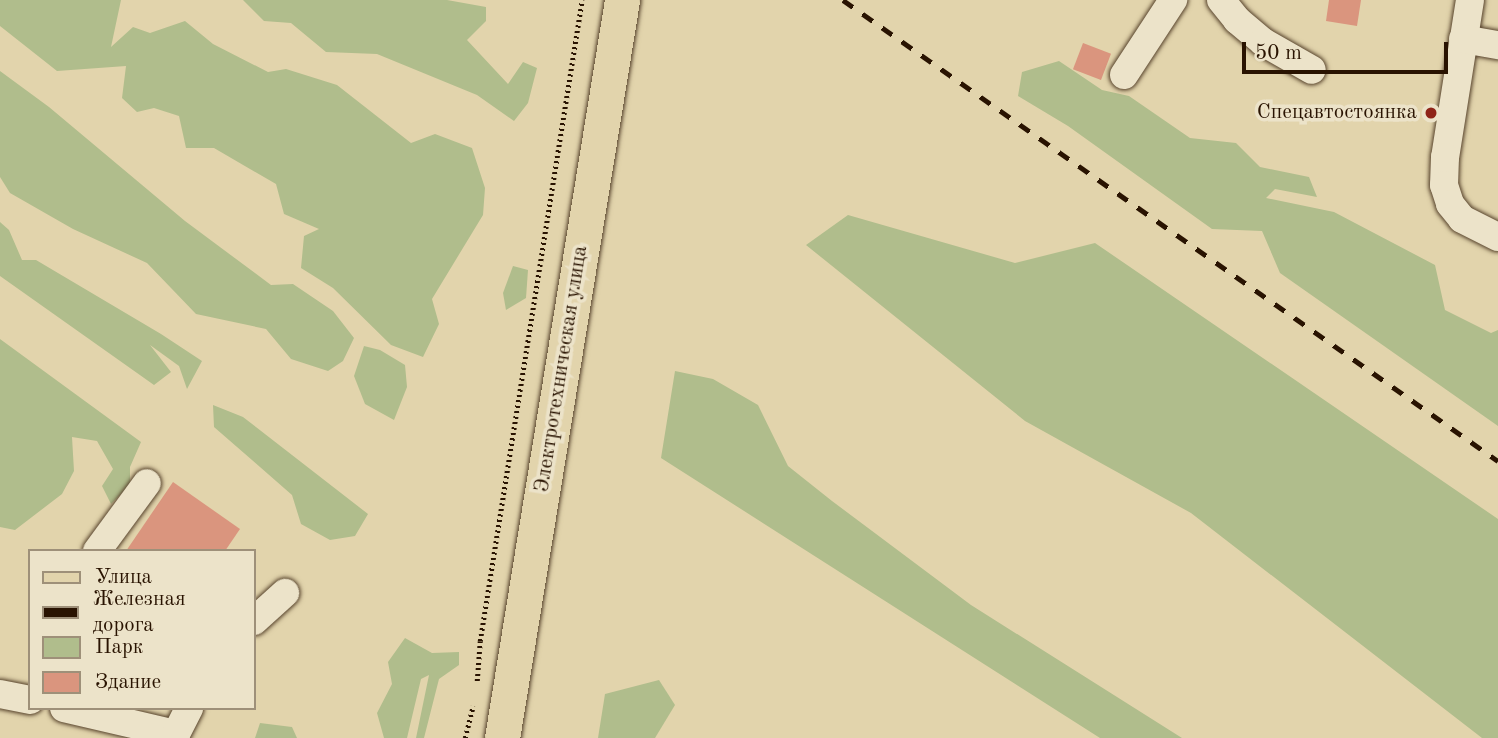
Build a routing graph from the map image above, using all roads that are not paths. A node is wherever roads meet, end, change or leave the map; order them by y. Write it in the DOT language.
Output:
graph roads {
  1 [pos="622,0"];
  2 [pos="1173,0"];
  3 [pos="1221,0"];
  4 [pos="1470,0"];
  5 [pos="1463,38"];
  6 [pos="1498,45"];
  7 [pos="1312,70"];
  8 [pos="1124,75"];
  9 [pos="1498,237"];
  10 [pos="147,483"];
  11 [pos="98,549"];
  12 [pos="285,593"];
  13 [pos="256,619"];
  14 [pos="0,694"];
  15 [pos="28,700"];
  16 [pos="73,710"];
  17 [pos="188,710"];
  18 [pos="502,738"];
  1 -- 18 [label="main road, Электротехническая улица"];
  2 -- 8 [label="lane"];
  3 -- 7 [label="lane"];
  4 -- 5 [label="lane"];
  5 -- 6 [label="lane"];
  5 -- 9 [label="lane"];
  10 -- 11 [label="lane"];
  12 -- 13 [label="lane"];
  14 -- 15 [label="lane"];
  16 -- 17 [label="lane"];
}
